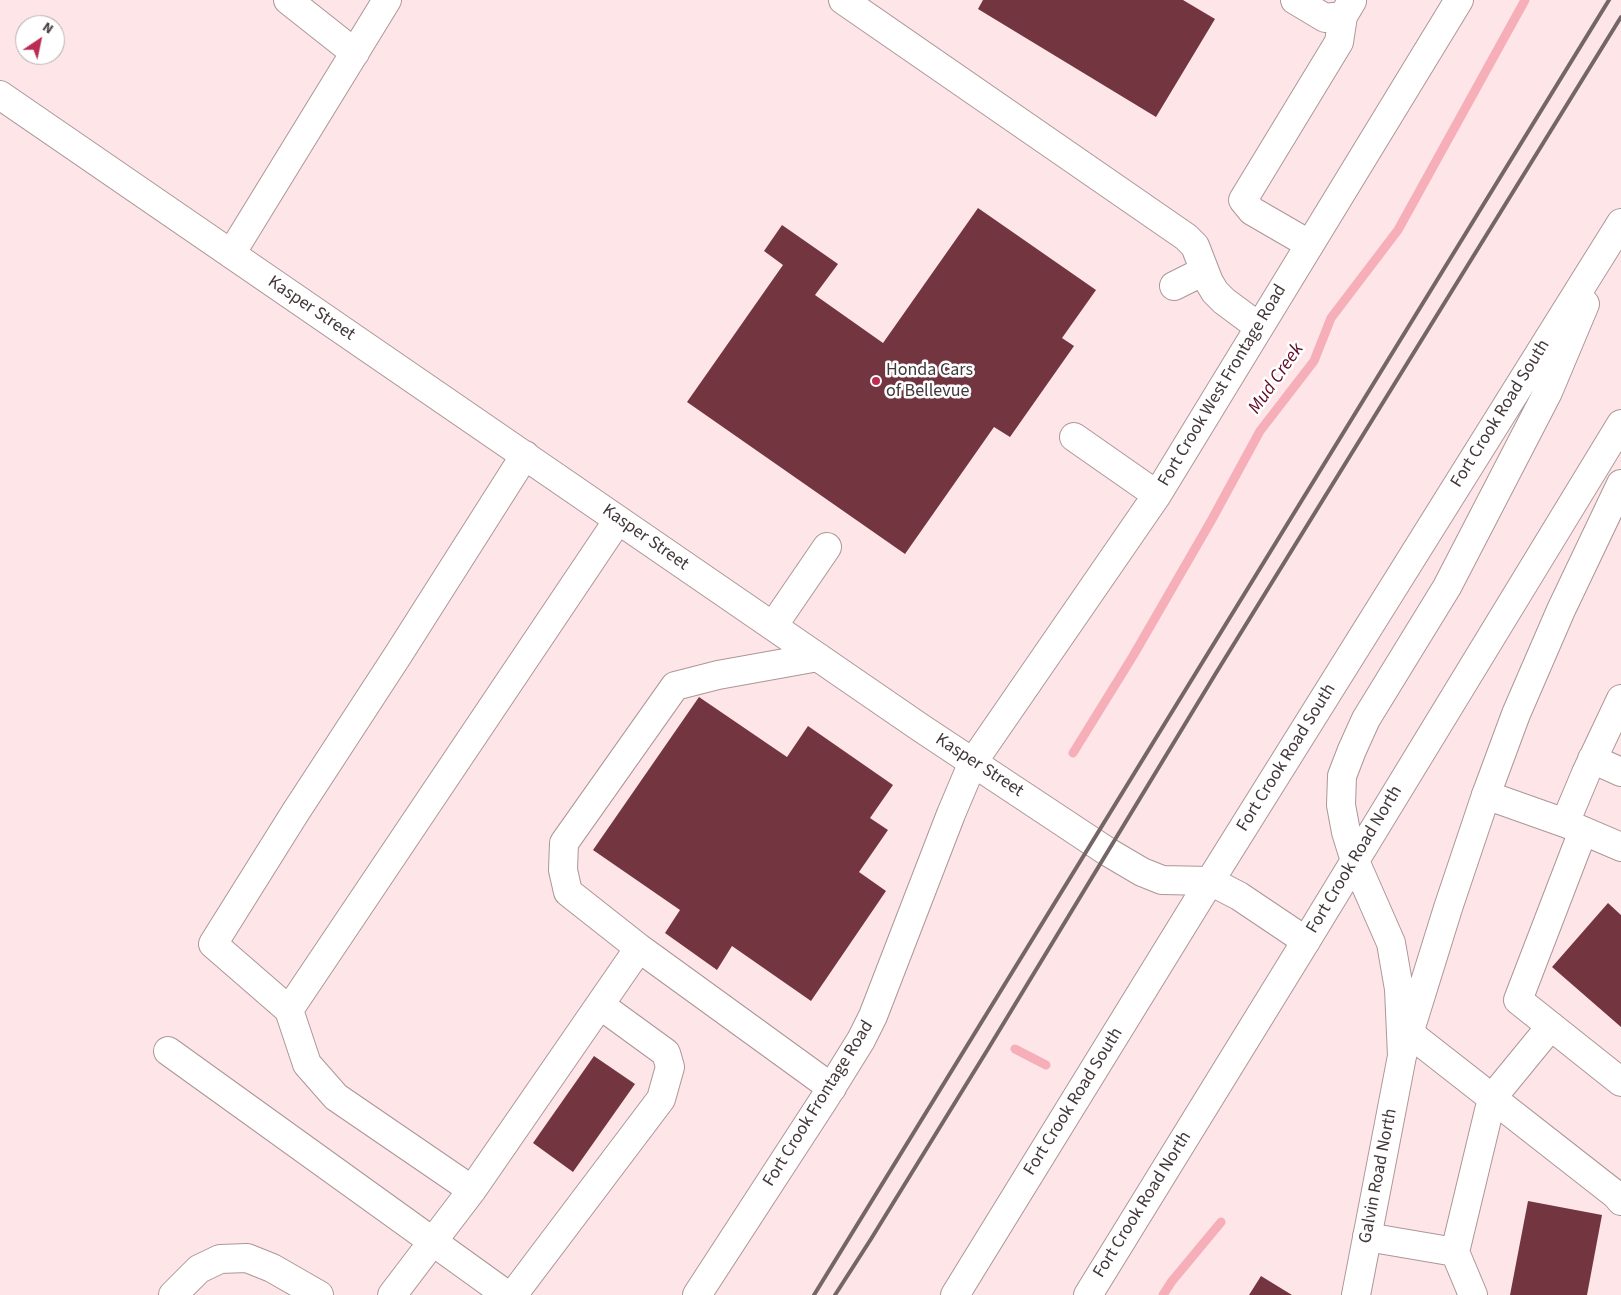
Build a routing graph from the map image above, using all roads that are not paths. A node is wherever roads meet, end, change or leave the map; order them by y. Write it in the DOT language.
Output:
graph roads {
  1 [pos="288,0"];
  2 [pos="388,0"];
  3 [pos="843,0"];
  4 [pos="1295,0"];
  5 [pos="1459,0"];
  6 [pos="1348,8"];
  7 [pos="355,53"];
  8 [pos="0,95"];
  9 [pos="1620,225"];
  10 [pos="1309,244"];
  11 [pos="230,254"];
  12 [pos="1204,271"];
  13 [pos="1174,286"];
  14 [pos="1259,327"];
  15 [pos="1621,424"];
  16 [pos="1074,437"];
  17 [pos="525,455"];
  18 [pos="1621,484"];
  19 [pos="1157,495"];
  20 [pos="618,520"];
  21 [pos="827,547"];
  22 [pos="773,626"];
  23 [pos="818,657"];
  24 [pos="1621,700"];
  25 [pos="1592,759"];
  26 [pos="973,762"];
  27 [pos="1621,772"];
  28 [pos="1486,796"];
  29 [pos="1574,827"];
  30 [pos="1621,848"];
  31 [pos="1355,861"];
  32 [pos="1210,881"];
  33 [pos="1306,941"];
  34 [pos="640,948"];
  35 [pos="600,1005"];
  36 [pos="288,1010"];
  37 [pos="1550,1026"];
  38 [pos="1405,1044"];
  39 [pos="168,1051"];
  40 [pos="1621,1082"];
  41 [pos="832,1088"];
  42 [pos="1492,1098"];
  43 [pos="472,1190"];
  44 [pos="1621,1201"];
  45 [pos="1367,1237"];
  46 [pos="433,1242"];
  47 [pos="1455,1252"];
  48 [pos="173,1295"];
  49 [pos="319,1295"];
  50 [pos="392,1295"];
  51 [pos="506,1295"];
  52 [pos="513,1295"];
  53 [pos="697,1295"];
  54 [pos="955,1295"];
  55 [pos="1088,1295"];
  56 [pos="1356,1295"];
  57 [pos="1473,1295"];
  1 -- 7 [label="main road"];
  2 -- 7 [label="main road"];
  3 -- 12 [label="main road"];
  4 -- 6 [label="main road"];
  5 -- 10 [label="main road, Fort Crook West Frontage Road"];
  6 -- 10 [label="main road"];
  7 -- 11 [label="main road"];
  8 -- 11 [label="main road, Kasper Street"];
  9 -- 31 [label="main road"];
  9 -- 32 [label="main road, Fort Crook Road South"];
  10 -- 14 [label="main road, Fort Crook West Frontage Road"];
  11 -- 17 [label="main road, Kasper Street"];
  12 -- 13 [label="main road"];
  12 -- 14 [label="main road"];
  14 -- 19 [label="main road, Fort Crook West Frontage Road"];
  15 -- 31 [label="main road, Fort Crook Road North"];
  16 -- 19 [label="main road"];
  17 -- 20 [label="main road, Kasper Street"];
  17 -- 36 [label="main road"];
  18 -- 28 [label="main road"];
  19 -- 26 [label="main road, Fort Crook West Frontage Road"];
  20 -- 22 [label="main road, Kasper Street"];
  20 -- 36 [label="main road"];
  21 -- 22 [label="main road"];
  22 -- 23 [label="main road, Kasper Street"];
  23 -- 26 [label="main road, Kasper Street"];
  23 -- 34 [label="main road"];
  24 -- 25 [label="main road"];
  25 -- 27 [label="main road"];
  25 -- 29 [label="main road"];
  26 -- 32 [label="main road, Kasper Street"];
  26 -- 41 [label="main road, Fort Crook Frontage Road"];
  28 -- 29 [label="main road"];
  28 -- 38 [label="main road"];
  29 -- 30 [label="main road"];
  29 -- 37 [label="main road"];
  31 -- 33 [label="main road, Fort Crook Road North"];
  31 -- 38 [label="main road"];
  32 -- 33 [label="main road, Kasper Street"];
  32 -- 54 [label="main road, Fort Crook Road South"];
  33 -- 55 [label="main road, Fort Crook Road North"];
  34 -- 35 [label="main road"];
  34 -- 41 [label="main road"];
  35 -- 43 [label="main road"];
  35 -- 52 [label="main road"];
  36 -- 43 [label="main road"];
  37 -- 40 [label="main road"];
  37 -- 42 [label="main road"];
  38 -- 42 [label="main road"];
  38 -- 45 [label="main road, Galvin Road North"];
  39 -- 46 [label="main road"];
  41 -- 53 [label="main road, Fort Crook Frontage Road"];
  42 -- 44 [label="main road"];
  42 -- 47 [label="main road"];
  43 -- 46 [label="main road"];
  45 -- 47 [label="main road"];
  45 -- 56 [label="main road, Galvin Road North"];
  46 -- 50 [label="main road"];
  46 -- 51 [label="main road"];
  47 -- 57 [label="main road"];
  48 -- 49 [label="main road"];
}
